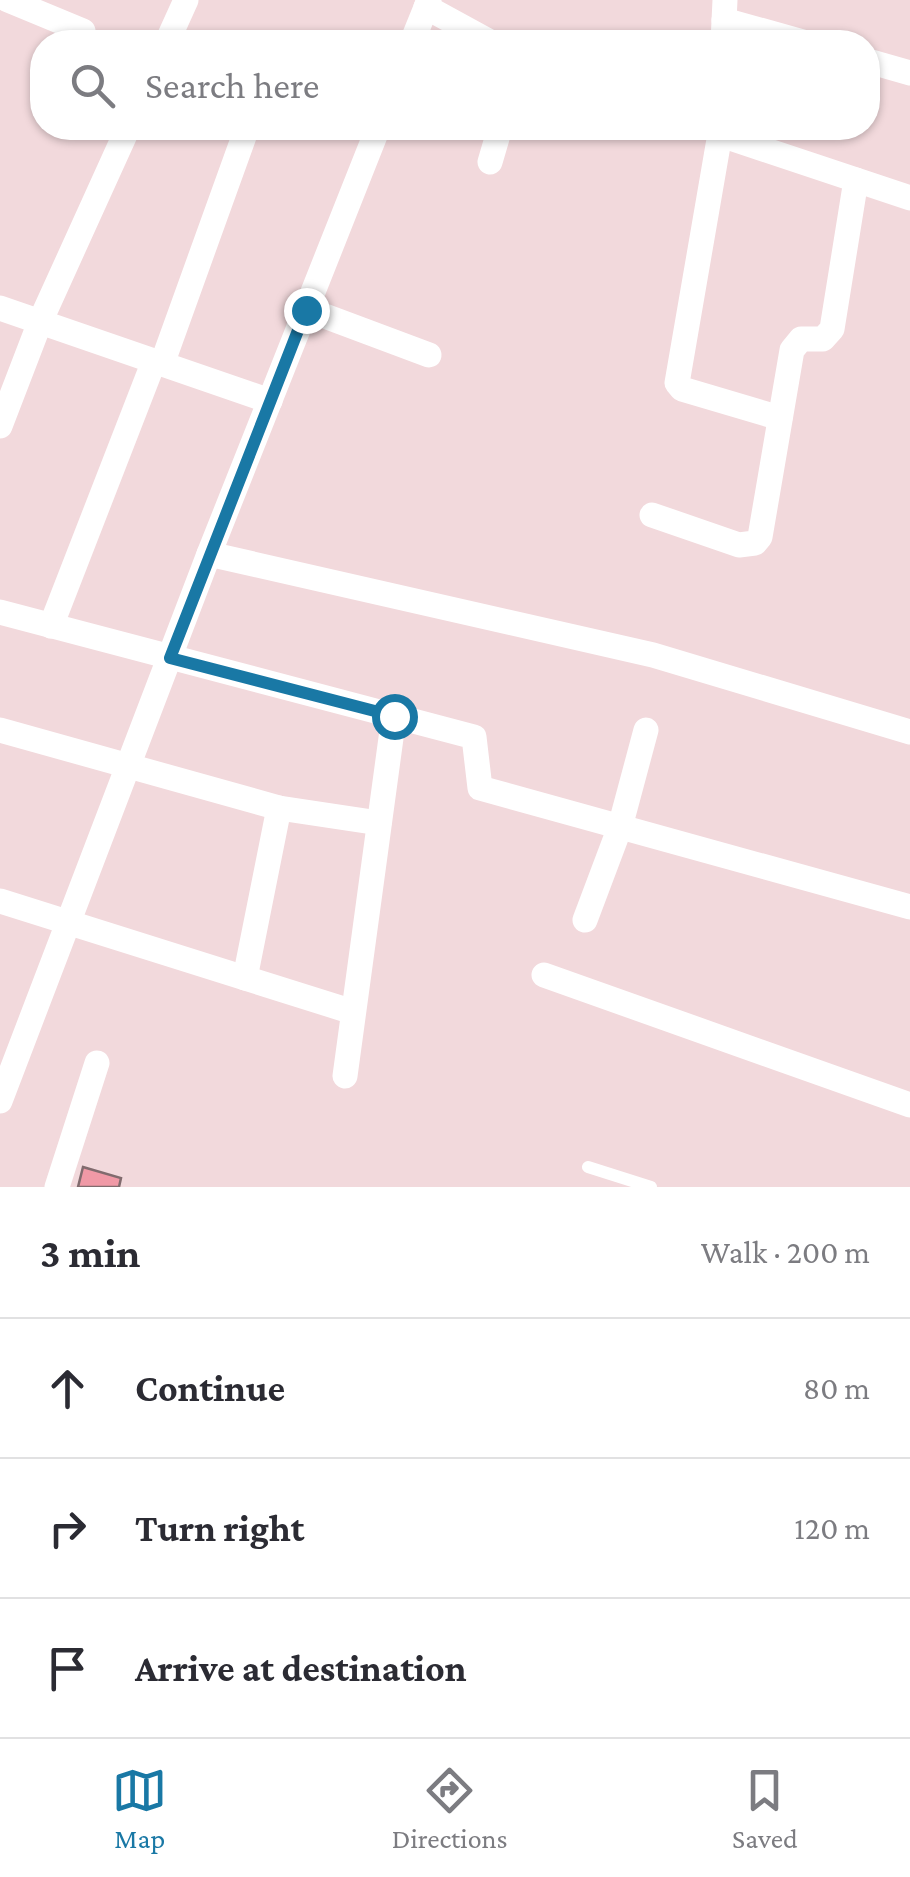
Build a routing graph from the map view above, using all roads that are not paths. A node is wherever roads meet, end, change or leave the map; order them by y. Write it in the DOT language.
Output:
graph roads {
  1 [pos="8,0"];
  2 [pos="186,0"];
  3 [pos="427,4"];
  4 [pos="724,21"];
  5 [pos="81,30"];
  6 [pos="172,30"];
  7 [pos="417,30"];
  8 [pos="470,30"];
  9 [pos="758,30"];
  10 [pos="880,64"];
  11 [pos="910,73"];
  12 [pos="123,140"];
  13 [pos="243,140"];
  14 [pos="373,140"];
  15 [pos="496,140"];
  16 [pos="719,140"];
  17 [pos="746,140"];
  18 [pos="490,162"];
  19 [pos="856,180"];
  20 [pos="910,198"];
  21 [pos="0,308"];
  22 [pos="306,310"];
  23 [pos="40,322"];
  24 [pos="428,355"];
  25 [pos="158,363"];
  26 [pos="270,401"];
  27 [pos="780,418"];
  28 [pos="0,426"];
  29 [pos="652,514"];
  30 [pos="209,554"];
  31 [pos="0,612"];
  32 [pos="51,626"];
  33 [pos="170,658"];
  34 [pos="394,716"];
  35 [pos="0,730"];
  36 [pos="646,730"];
  37 [pos="910,732"];
  38 [pos="128,766"];
  39 [pos="279,808"];
  40 [pos="379,823"];
  41 [pos="620,827"];
  42 [pos="0,901"];
  43 [pos="910,907"];
  44 [pos="585,920"];
  45 [pos="68,924"];
  46 [pos="544,974"];
  47 [pos="245,978"];
  48 [pos="354,1012"];
  49 [pos="97,1063"];
  50 [pos="345,1076"];
  51 [pos="0,1101"];
  52 [pos="910,1105"];
  53 [pos="588,1167"];
  54 [pos="56,1187"];
  55 [pos="651,1187"];
  1 -- 5 [label="street"];
  2 -- 6 [label="street"];
  3 -- 7 [label="street"];
  3 -- 8 [label="street"];
  4 -- 9 [label="street"];
  10 -- 11 [label="street"];
  12 -- 23 [label="street"];
  13 -- 25 [label="street"];
  14 -- 22 [label="street"];
  15 -- 18 [label="street"];
  16 -- 27 [label="street"];
  17 -- 19 [label="street"];
  19 -- 20 [label="street"];
  19 -- 27 [label="street"];
  21 -- 23 [label="street"];
  22 -- 24 [label="street"];
  22 -- 26 [label="street"];
  23 -- 25 [label="street"];
  23 -- 28 [label="street"];
  25 -- 26 [label="street"];
  25 -- 32 [label="street"];
  26 -- 30 [label="street"];
  27 -- 29 [label="street"];
  30 -- 33 [label="street"];
  30 -- 37 [label="street"];
  31 -- 32 [label="street"];
  32 -- 33 [label="street"];
  33 -- 34 [label="street"];
  33 -- 38 [label="street"];
  34 -- 40 [label="street"];
  34 -- 41 [label="street"];
  35 -- 38 [label="street"];
  36 -- 41 [label="street"];
  38 -- 39 [label="street"];
  38 -- 45 [label="street"];
  39 -- 40 [label="street"];
  39 -- 47 [label="street"];
  40 -- 48 [label="street"];
  41 -- 43 [label="street"];
  41 -- 44 [label="street"];
  42 -- 45 [label="street"];
  45 -- 47 [label="street"];
  45 -- 51 [label="street"];
  46 -- 52 [label="street"];
  47 -- 48 [label="street"];
  48 -- 50 [label="street"];
  49 -- 54 [label="street"];
  53 -- 55 [label="lane"];
}
